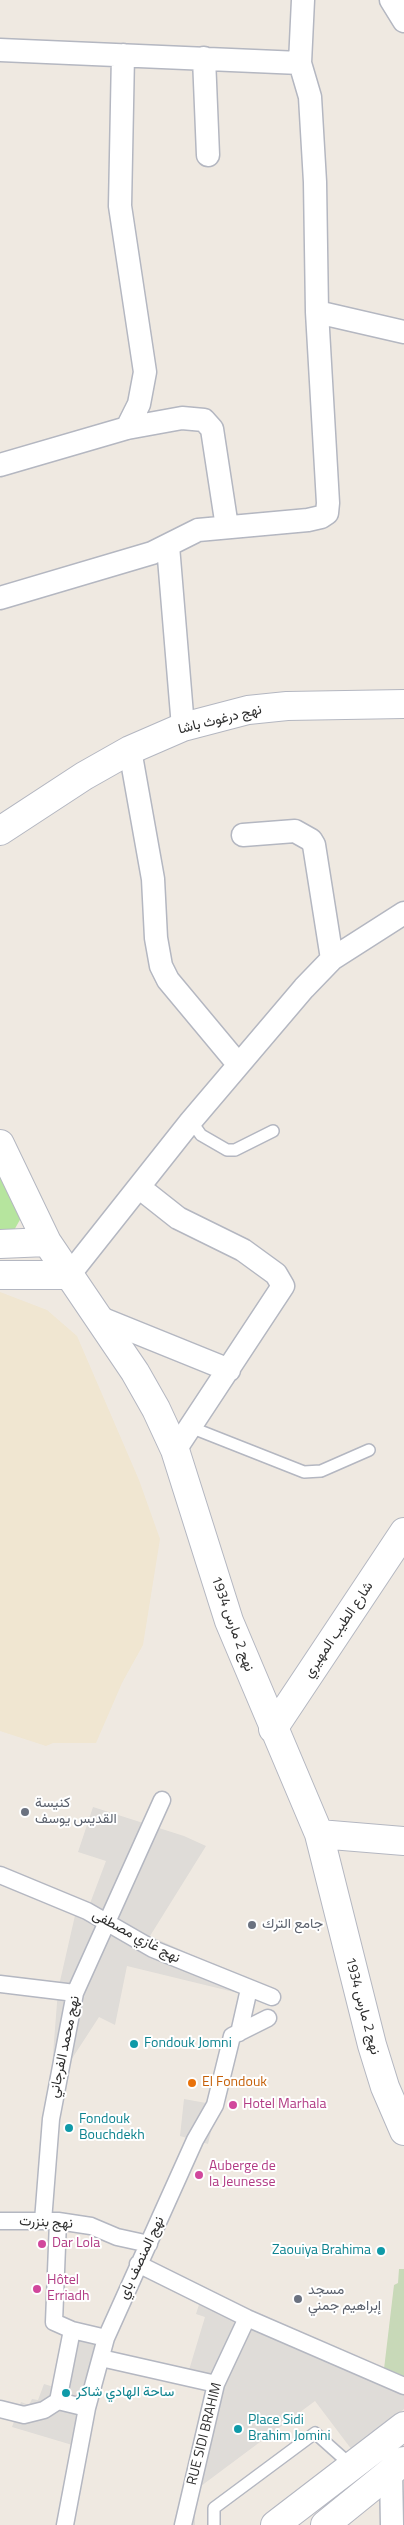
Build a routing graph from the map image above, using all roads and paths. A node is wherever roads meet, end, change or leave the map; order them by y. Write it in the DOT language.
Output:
graph roads {
  1 [pos="303,0"];
  2 [pos="391,0"];
  3 [pos="404,20"];
  4 [pos="0,50"];
  5 [pos="123,55"];
  6 [pos="204,58"];
  7 [pos="300,63"];
  8 [pos="208,155"];
  9 [pos="317,312"];
  10 [pos="404,332"];
  11 [pos="127,428"];
  12 [pos="0,465"];
  13 [pos="227,527"];
  14 [pos="168,546"];
  15 [pos="0,598"];
  16 [pos="404,704"];
  17 [pos="183,728"];
  18 [pos="130,750"];
  19 [pos="27,813"];
  20 [pos="0,815"];
  21 [pos="0,831"];
  22 [pos="244,835"];
  23 [pos="404,913"];
  24 [pos="332,960"];
  25 [pos="238,1064"];
  26 [pos="191,1121"];
  27 [pos="273,1131"];
  28 [pos="0,1144"];
  29 [pos="140,1188"];
  30 [pos="47,1242"];
  31 [pos="0,1244"];
  32 [pos="0,1275"];
  33 [pos="69,1275"];
  34 [pos="98,1317"];
  35 [pos="229,1370"];
  36 [pos="190,1426"];
  37 [pos="174,1450"];
  38 [pos="369,1450"];
  39 [pos="404,1532"];
  40 [pos="273,1728"];
  41 [pos="162,1800"];
  42 [pos="319,1834"];
  43 [pos="404,1841"];
  44 [pos="0,1875"];
  45 [pos="107,1922"];
  46 [pos="0,1984"];
  47 [pos="249,1989"];
  48 [pos="75,1993"];
  49 [pos="272,1997"];
  50 [pos="268,2018"];
  51 [pos="239,2032"];
  52 [pos="404,2131"];
  53 [pos="0,2221"];
  54 [pos="51,2221"];
  55 [pos="149,2244"];
  56 [pos="138,2264"];
  57 [pos="247,2318"];
  58 [pos="72,2330"];
  59 [pos="106,2338"];
  60 [pos="101,2358"];
  61 [pos="216,2384"];
  62 [pos="404,2386"];
  63 [pos="58,2401"];
  64 [pos="87,2408"];
  65 [pos="0,2409"];
  66 [pos="404,2426"];
  67 [pos="352,2466"];
  68 [pos="398,2466"];
  69 [pos="65,2525"];
  70 [pos="183,2525"];
  71 [pos="214,2525"];
  72 [pos="275,2525"];
  73 [pos="325,2525"];
  74 [pos="392,2525"];
  1 -- 7 [label="street"];
  2 -- 3 [label="street"];
  4 -- 5 [label="street"];
  5 -- 6 [label="street"];
  5 -- 11 [label="street"];
  6 -- 7 [label="street"];
  6 -- 8 [label="street"];
  7 -- 9 [label="street"];
  9 -- 10 [label="street"];
  9 -- 13 [label="street"];
  11 -- 12 [label="street"];
  11 -- 13 [label="street"];
  13 -- 14 [label="street"];
  14 -- 15 [label="street"];
  14 -- 17 [label="street"];
  16 -- 17 [label="street, نهج درغوث باشا"];
  17 -- 18 [label="street, نهج درغوث باشا"];
  18 -- 19 [label="street, نهج درغوث باشا"];
  18 -- 25 [label="street"];
  19 -- 20 [label="street, نهج درغوث باشا"];
  19 -- 21 [label="street, نهج درغوث باشا"];
  22 -- 24 [label="street"];
  23 -- 24 [label="street"];
  24 -- 25 [label="street"];
  25 -- 26 [label="street"];
  26 -- 27 [label="lane"];
  26 -- 29 [label="street"];
  28 -- 30 [label="street, نهج 2 مارس 1934"];
  29 -- 33 [label="street"];
  29 -- 35 [label="street"];
  30 -- 31 [label="street"];
  30 -- 33 [label="street, نهج 2 مارس 1934"];
  32 -- 33 [label="street"];
  33 -- 34 [label="street, نهج 2 مارس 1934"];
  34 -- 35 [label="street"];
  34 -- 37 [label="street, نهج 2 مارس 1934"];
  35 -- 36 [label="street"];
  36 -- 37 [label="street"];
  36 -- 38 [label="lane"];
  37 -- 40 [label="street, نهج 2 مارس 1934"];
  39 -- 40 [label="street, شارع الطيب المهيري"];
  40 -- 42 [label="street, نهج 2 مارس 1934"];
  41 -- 45 [label="street, نهج محمد الفرجاني"];
  42 -- 43 [label="street"];
  42 -- 52 [label="street, نهج 2 مارس 1934"];
  44 -- 45 [label="street, نهج غازي مصطفى"];
  45 -- 47 [label="street, نهج غازي مصطفى"];
  45 -- 48 [label="street, نهج محمد الفرجاني"];
  46 -- 48 [label="street"];
  47 -- 49 [label="street, نهج غازي مصطفى"];
  47 -- 51 [label="street, نهج المنصف باي"];
  48 -- 54 [label="street, نهج محمد الفرجاني"];
  50 -- 51 [label="street"];
  51 -- 55 [label="street, نهج المنصف باي"];
  53 -- 54 [label="street, نهج بنزرت"];
  54 -- 55 [label="street, نهج بنزرت"];
  54 -- 58 [label="street, نهج محمد الفرجاني"];
  55 -- 56 [label="street, نهج المنصف باي"];
  56 -- 57 [label="street"];
  56 -- 59 [label="street, نهج المنصف باي"];
  57 -- 61 [label="street, RUE SIDI BRAHIM"];
  57 -- 62 [label="street"];
  58 -- 59 [label="street"];
  58 -- 63 [label="street"];
  59 -- 60 [label="street, نهج المنصف باي"];
  60 -- 61 [label="street"];
  60 -- 64 [label="street, نهج المنصف باي"];
  61 -- 70 [label="street, RUE SIDI BRAHIM"];
  63 -- 64 [label="street"];
  63 -- 65 [label="street"];
  64 -- 69 [label="street, نهج المنصف باي"];
  66 -- 67 [label="street"];
  67 -- 71 [label="lane"];
  67 -- 72 [label="street"];
  68 -- 73 [label="street"];
  68 -- 74 [label="street"];
}
